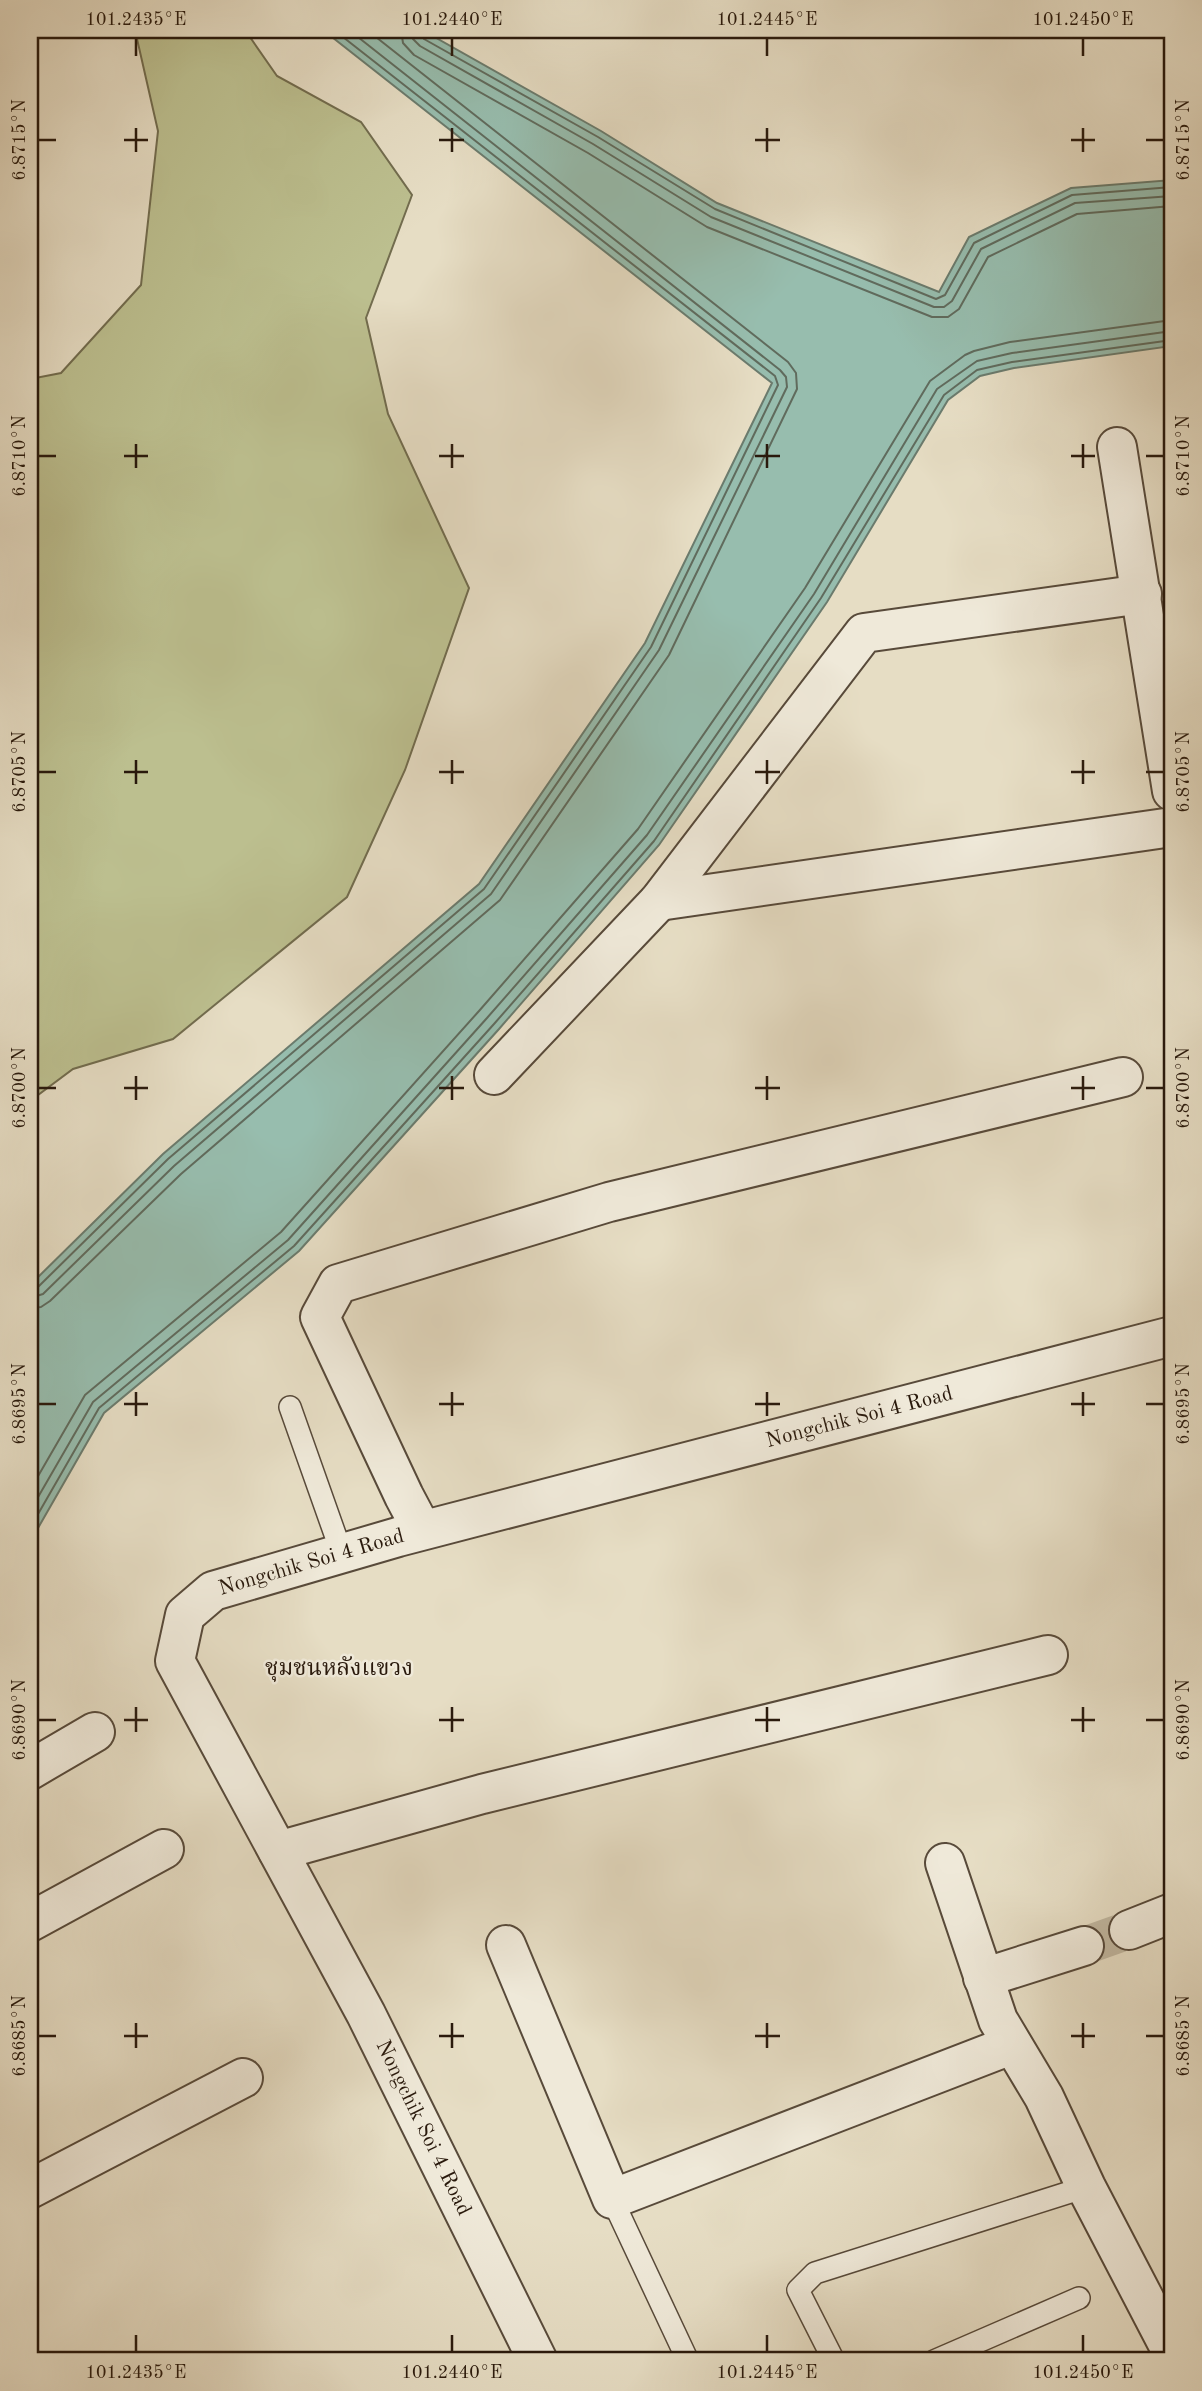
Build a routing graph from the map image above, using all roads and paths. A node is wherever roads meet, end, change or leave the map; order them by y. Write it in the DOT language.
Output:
graph roads {
  1 [pos="1117,447"];
  2 [pos="1142,594"];
  3 [pos="1172,791"];
  4 [pos="1172,827"];
  5 [pos="659,901"];
  6 [pos="494,1075"];
  7 [pos="1123,1077"];
  8 [pos="1172,1336"];
  9 [pos="290,1407"];
  10 [pos="422,1530"];
  11 [pos="342,1553"];
  12 [pos="1048,1655"];
  13 [pos="95,1732"];
  14 [pos="30,1770"];
  15 [pos="164,1849"];
  16 [pos="278,1850"];
  17 [pos="945,1863"];
  18 [pos="1172,1913"];
  19 [pos="30,1923"];
  20 [pos="1129,1930"];
  21 [pos="506,1945"];
  22 [pos="1084,1946"];
  23 [pos="983,1978"];
  24 [pos="1011,2045"];
  25 [pos="243,2078"];
  26 [pos="1086,2187"];
  27 [pos="30,2189"];
  28 [pos="612,2199"];
  29 [pos="1079,2298"];
  30 [pos="1172,2352"];
  31 [pos="538,2361"];
  32 [pos="688,2361"];
  33 [pos="834,2361"];
  34 [pos="934,2361"];
  1 -- 2 [label="street"];
  2 -- 3 [label="street"];
  2 -- 5 [label="street"];
  4 -- 5 [label="street"];
  5 -- 6 [label="street"];
  7 -- 10 [label="street"];
  8 -- 10 [label="street, Nongchik Soi 4 Road"];
  9 -- 11 [label="lane"];
  10 -- 11 [label="street, Nongchik Soi 4 Road"];
  11 -- 16 [label="street, Nongchik Soi 4 Road"];
  12 -- 16 [label="street"];
  13 -- 14 [label="street"];
  15 -- 19 [label="street"];
  16 -- 31 [label="street, Nongchik Soi 4 Road"];
  17 -- 23 [label="street"];
  18 -- 20 [label="street"];
  21 -- 28 [label="street"];
  22 -- 23 [label="street"];
  23 -- 24 [label="street"];
  24 -- 26 [label="street"];
  24 -- 28 [label="street"];
  25 -- 27 [label="street"];
  26 -- 30 [label="street"];
  26 -- 33 [label="lane"];
  28 -- 32 [label="lane"];
  29 -- 34 [label="lane"];
}
